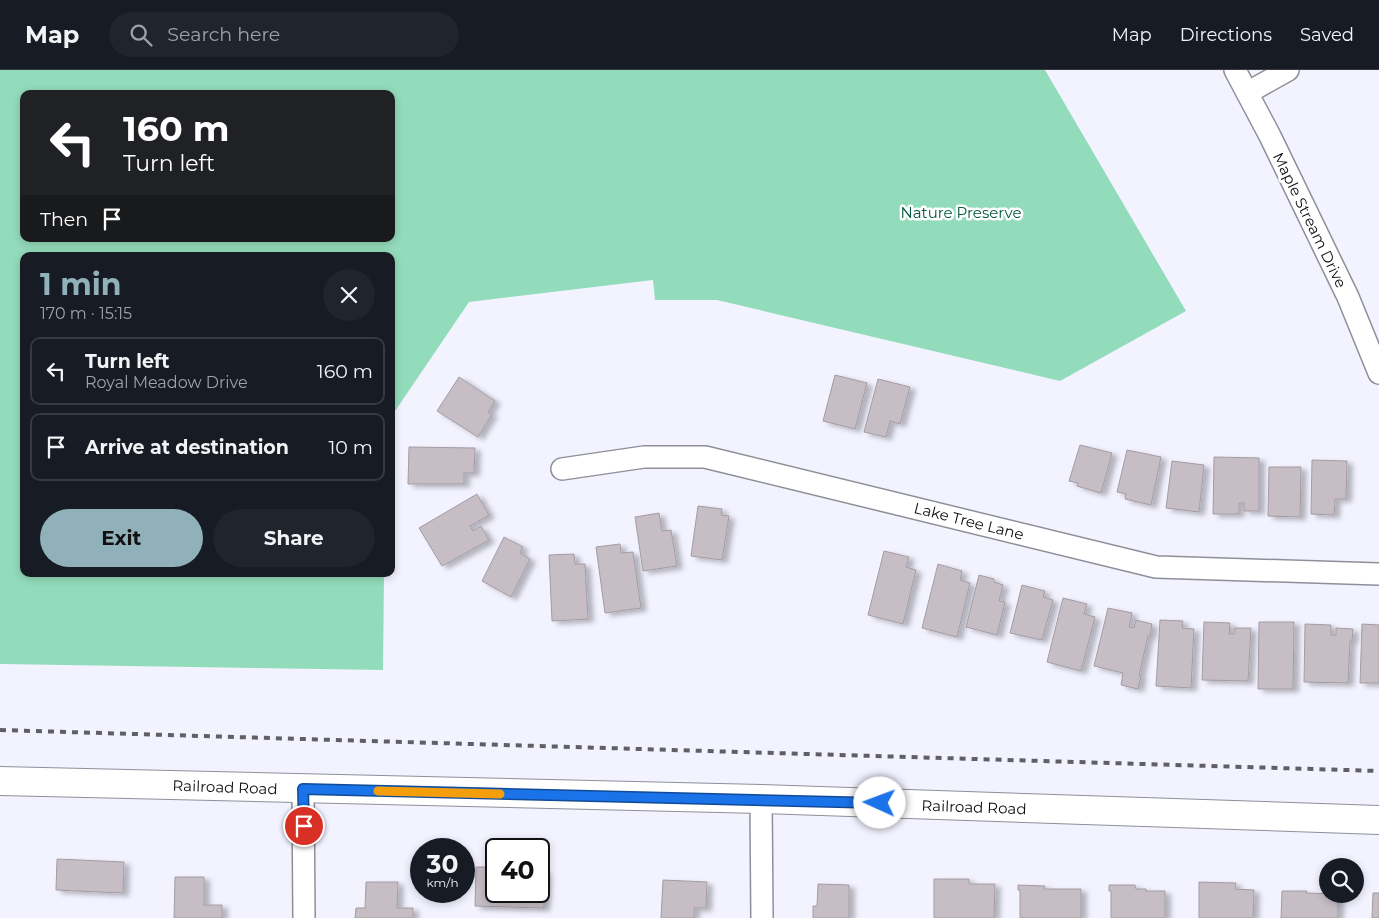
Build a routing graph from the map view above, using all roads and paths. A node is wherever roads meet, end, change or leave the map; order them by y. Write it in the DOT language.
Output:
graph roads {
  1 [pos="1235,70"];
  2 [pos="1288,70"];
  3 [pos="1247,93"];
  4 [pos="1379,373"];
  5 [pos="562,469"];
  6 [pos="1379,574"];
  7 [pos="0,781"];
  8 [pos="303,789"];
  9 [pos="761,799"];
  10 [pos="1379,820"];
  11 [pos="304,918"];
  12 [pos="762,918"];
  1 -- 3 [label="street, Maple Stream Drive"];
  2 -- 3 [label="street"];
  3 -- 4 [label="street, Maple Stream Drive"];
  5 -- 6 [label="street, Lake Tree Lane"];
  7 -- 8 [label="street, Railroad Road"];
  8 -- 9 [label="street, Railroad Road"];
  8 -- 11 [label="street"];
  9 -- 10 [label="street, Railroad Road"];
  9 -- 12 [label="street"];
}
